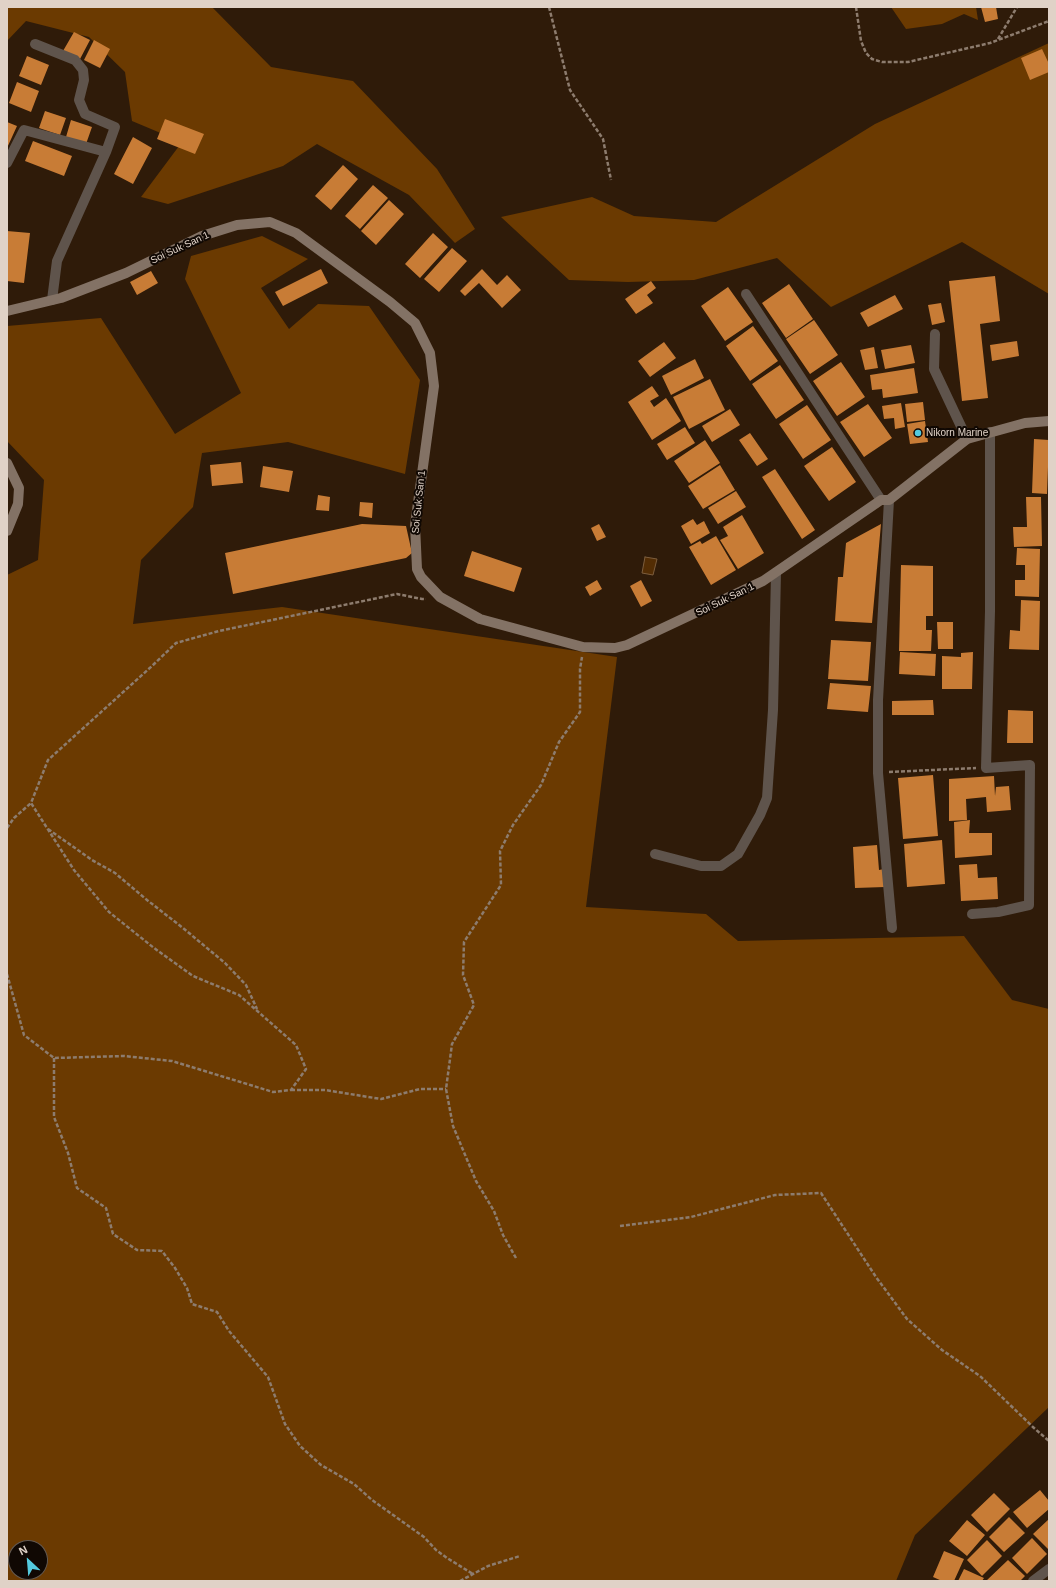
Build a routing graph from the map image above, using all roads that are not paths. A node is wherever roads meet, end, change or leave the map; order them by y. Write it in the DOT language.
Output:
graph roads {
  1 [pos="35,44"];
  2 [pos="106,152"];
  3 [pos="7,163"];
  4 [pos="746,294"];
  5 [pos="52,300"];
  6 [pos="7,311"];
  7 [pos="935,334"];
  8 [pos="1049,421"];
  9 [pos="990,432"];
  10 [pos="967,439"];
  11 [pos="7,462"];
  12 [pos="885,500"];
  13 [pos="7,531"];
  14 [pos="776,573"];
  15 [pos="655,854"];
  16 [pos="972,914"];
  17 [pos="892,928"];
  18 [pos="1049,1569"];
  19 [pos="1033,1581"];
  1 -- 2 [label="street"];
  2 -- 3 [label="street"];
  2 -- 5 [label="street"];
  4 -- 12 [label="street"];
  5 -- 6 [label="street, Soi Suk San 1"];
  5 -- 14 [label="street, Soi Suk San 1"];
  7 -- 10 [label="street"];
  8 -- 9 [label="street, Soi Suk San 1"];
  9 -- 10 [label="street, Soi Suk San 1"];
  9 -- 16 [label="street"];
  10 -- 12 [label="street, Soi Suk San 1"];
  11 -- 13 [label="street"];
  12 -- 14 [label="street, Soi Suk San 1"];
  12 -- 17 [label="street"];
  14 -- 15 [label="street"];
  18 -- 19 [label="street"];
}
